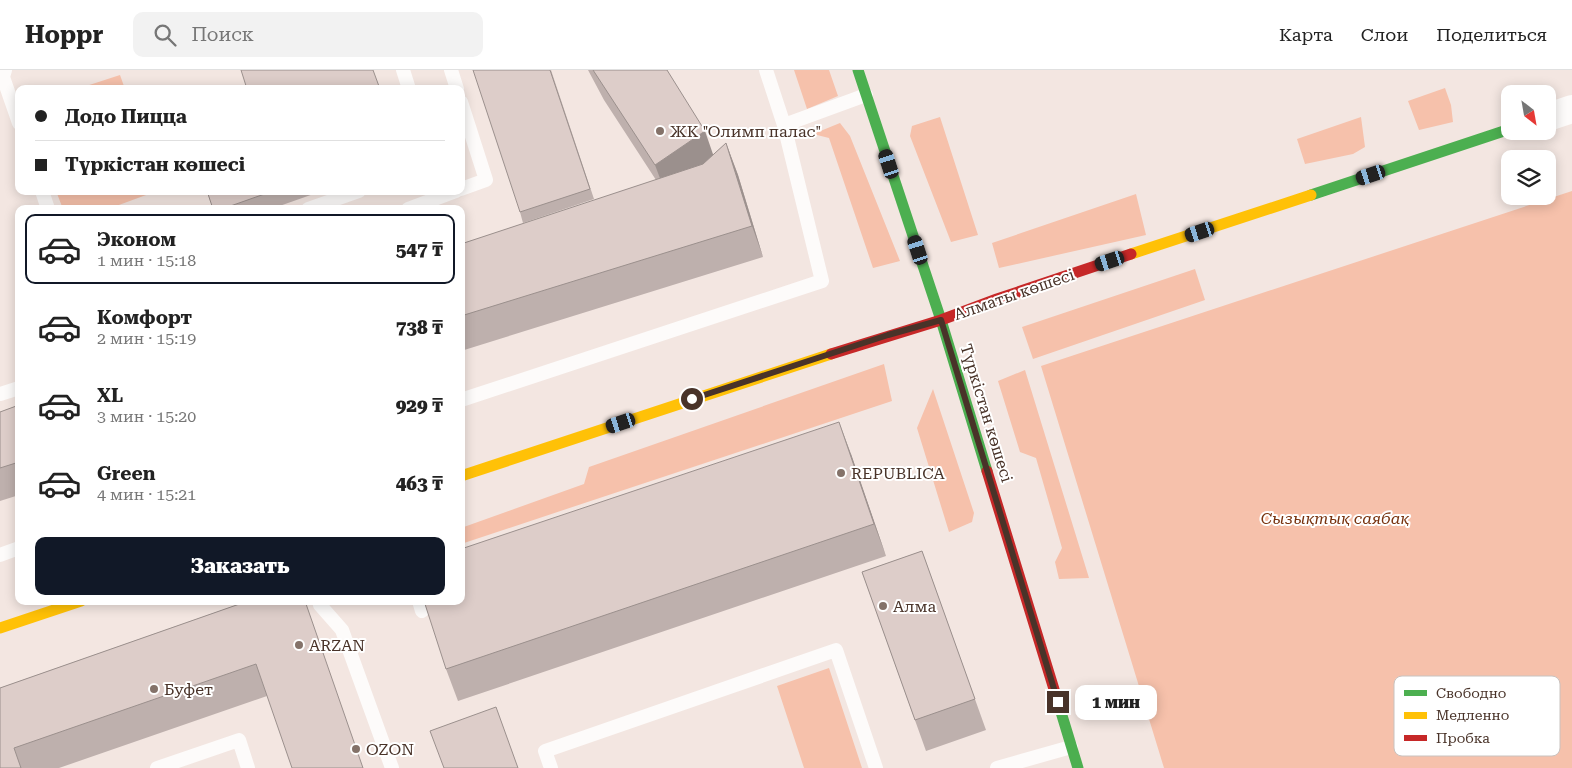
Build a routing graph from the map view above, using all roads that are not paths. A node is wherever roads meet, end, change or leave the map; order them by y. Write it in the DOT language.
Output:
graph roads {
  1 [pos="5,70"];
  2 [pos="403,70"];
  3 [pos="451,70"];
  4 [pos="766,70"];
  5 [pos="858,70"];
  6 [pos="408,85"];
  7 [pos="456,85"];
  8 [pos="866,95"];
  9 [pos="1572,109"];
  10 [pos="15,112"];
  11 [pos="465,114"];
  12 [pos="1556,114"];
  13 [pos="784,125"];
  14 [pos="1501,132"];
  15 [pos="465,188"];
  16 [pos="348,195"];
  17 [pos="445,195"];
  18 [pos="319,205"];
  19 [pos="419,205"];
  20 [pos="941,320"];
  21 [pos="15,389"];
  22 [pos="0,394"];
  23 [pos="465,399"];
  24 [pos="465,475"];
  25 [pos="15,549"];
  26 [pos="0,555"];
  27 [pos="69,605"];
  28 [pos="320,605"];
  29 [pos="0,628"];
  30 [pos="1072,747"];
  31 [pos="157,768"];
  32 [pos="248,768"];
  33 [pos="392,768"];
  34 [pos="551,768"];
  35 [pos="876,768"];
  36 [pos="997,768"];
  37 [pos="1078,768"];
  1 -- 10 [label="lane"];
  2 -- 6 [label="lane"];
  3 -- 7 [label="lane"];
  4 -- 13 [label="lane"];
  5 -- 8 [label="street, Түркістан көшесі"];
  8 -- 13 [label="lane"];
  8 -- 20 [label="street, Түркістан көшесі"];
  9 -- 12 [label="street"];
  11 -- 15 [label="lane"];
  13 -- 23 [label="lane"];
  14 -- 20 [label="street, Алматы көшесі"];
  16 -- 18 [label="lane"];
  17 -- 19 [label="lane"];
  20 -- 24 [label="street, Алматы көшесі"];
  20 -- 30 [label="street, Түркістан көшесі"];
  21 -- 22 [label="lane"];
  25 -- 26 [label="lane"];
  27 -- 29 [label="street"];
  28 -- 33 [label="lane"];
  30 -- 36 [label="lane"];
  30 -- 37 [label="street, Түркістан көшесі"];
  31 -- 32 [label="lane"];
  34 -- 35 [label="lane"];
}
